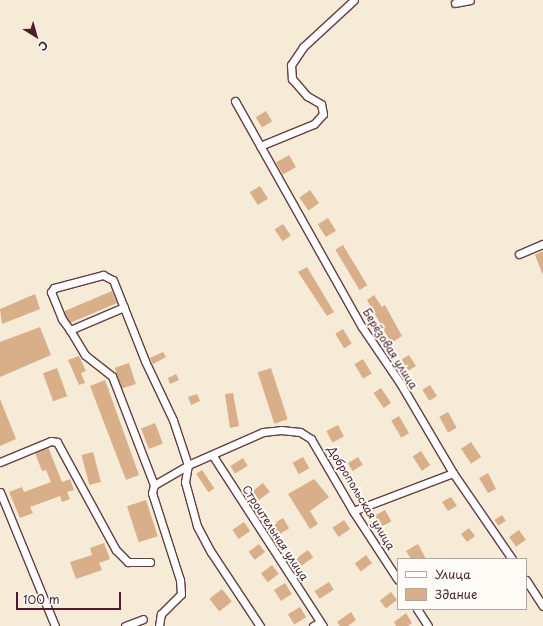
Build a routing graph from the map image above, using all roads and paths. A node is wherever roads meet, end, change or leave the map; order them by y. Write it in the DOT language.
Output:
graph roads {
  1 [pos="354,0"];
  2 [pos="470,0"];
  3 [pos="455,3"];
  4 [pos="235,102"];
  5 [pos="260,146"];
  6 [pos="543,244"];
  7 [pos="519,254"];
  8 [pos="124,307"];
  9 [pos="70,330"];
  10 [pos="213,456"];
  11 [pos="0,462"];
  12 [pos="188,465"];
  13 [pos="453,473"];
  14 [pos="154,485"];
  15 [pos="0,492"];
  16 [pos="353,512"];
  17 [pos="511,558"];
  18 [pos="150,562"];
  19 [pos="397,578"];
  20 [pos="527,582"];
  21 [pos="543,606"];
  22 [pos="418,610"];
  23 [pos="143,619"];
  24 [pos="321,624"];
  25 [pos="55,626"];
  26 [pos="125,626"];
  27 [pos="159,626"];
  28 [pos="260,626"];
  29 [pos="313,626"];
  30 [pos="428,626"];
  1 -- 5 [label="street"];
  2 -- 3 [label="street"];
  4 -- 5 [label="street, Берёзовая улица"];
  5 -- 13 [label="street, Берёзовая улица"];
  6 -- 7 [label="street"];
  8 -- 9 [label="street"];
  8 -- 9 [label="street"];
  8 -- 12 [label="street"];
  9 -- 14 [label="street"];
  10 -- 12 [label="street"];
  10 -- 16 [label="street, Добропольская улица"];
  10 -- 24 [label="street, Строительная улица"];
  11 -- 18 [label="street"];
  12 -- 14 [label="street"];
  12 -- 28 [label="street"];
  13 -- 16 [label="street"];
  13 -- 17 [label="street, Берёзовая улица"];
  14 -- 27 [label="street"];
  15 -- 25 [label="street"];
  16 -- 19 [label="street, Добропольская улица"];
  20 -- 21 [label="street"];
  22 -- 30 [label="street"];
  23 -- 26 [label="street"];
  24 -- 29 [label="street, Строительная улица"];
}
